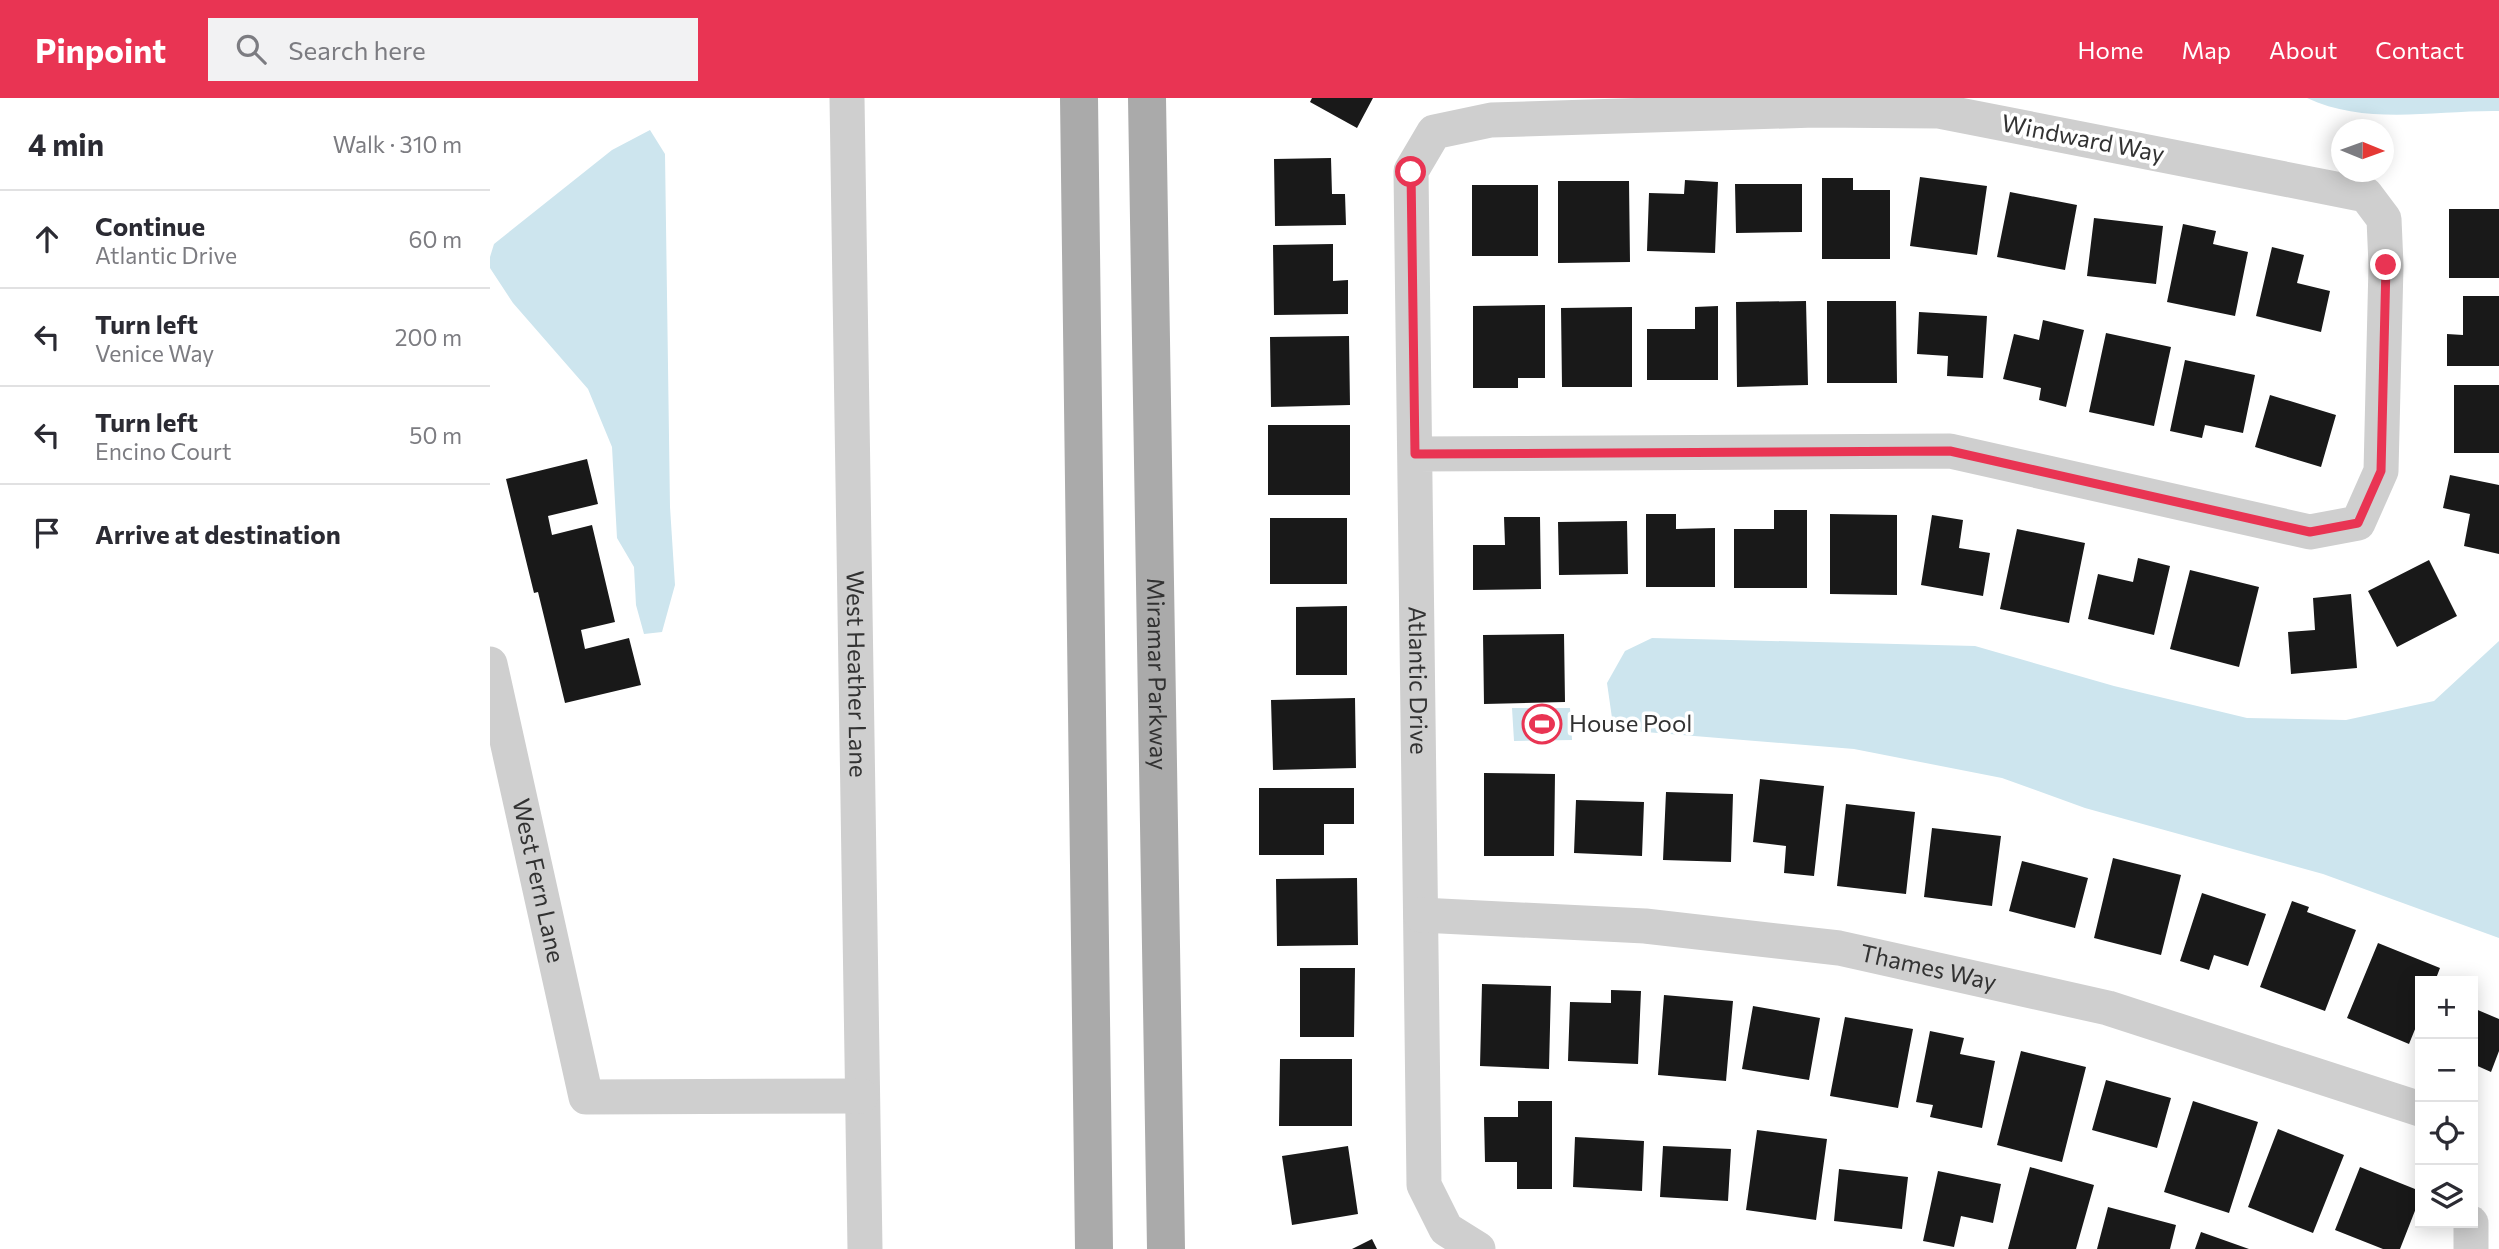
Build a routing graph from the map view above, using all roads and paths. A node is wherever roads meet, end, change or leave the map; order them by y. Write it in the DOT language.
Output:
graph roads {
  1 [pos="847,98"];
  2 [pos="1079,98"];
  3 [pos="1147,98"];
  4 [pos="1434,132"];
  5 [pos="1415,454"];
  6 [pos="490,664"];
  7 [pos="1421,915"];
  8 [pos="862,1096"];
  9 [pos="2415,1107"];
  10 [pos="2471,1228"];
  11 [pos="865,1249"];
  12 [pos="1094,1249"];
  13 [pos="1166,1249"];
  14 [pos="1478,1249"];
  15 [pos="2471,1249"];
  1 -- 8 [label="street, West Heather Lane"];
  2 -- 12 [label="main road"];
  3 -- 13 [label="main road, Miramar Parkway"];
  4 -- 5 [label="street, Atlantic Drive"];
  4 -- 5 [label="street, Windward Way"];
  5 -- 7 [label="street, Atlantic Drive"];
  6 -- 8 [label="street, West Fern Lane"];
  7 -- 9 [label="street, Thames Way"];
  7 -- 14 [label="street, Atlantic Drive"];
  8 -- 11 [label="street, West Heather Lane"];
  10 -- 15 [label="street"];
}
